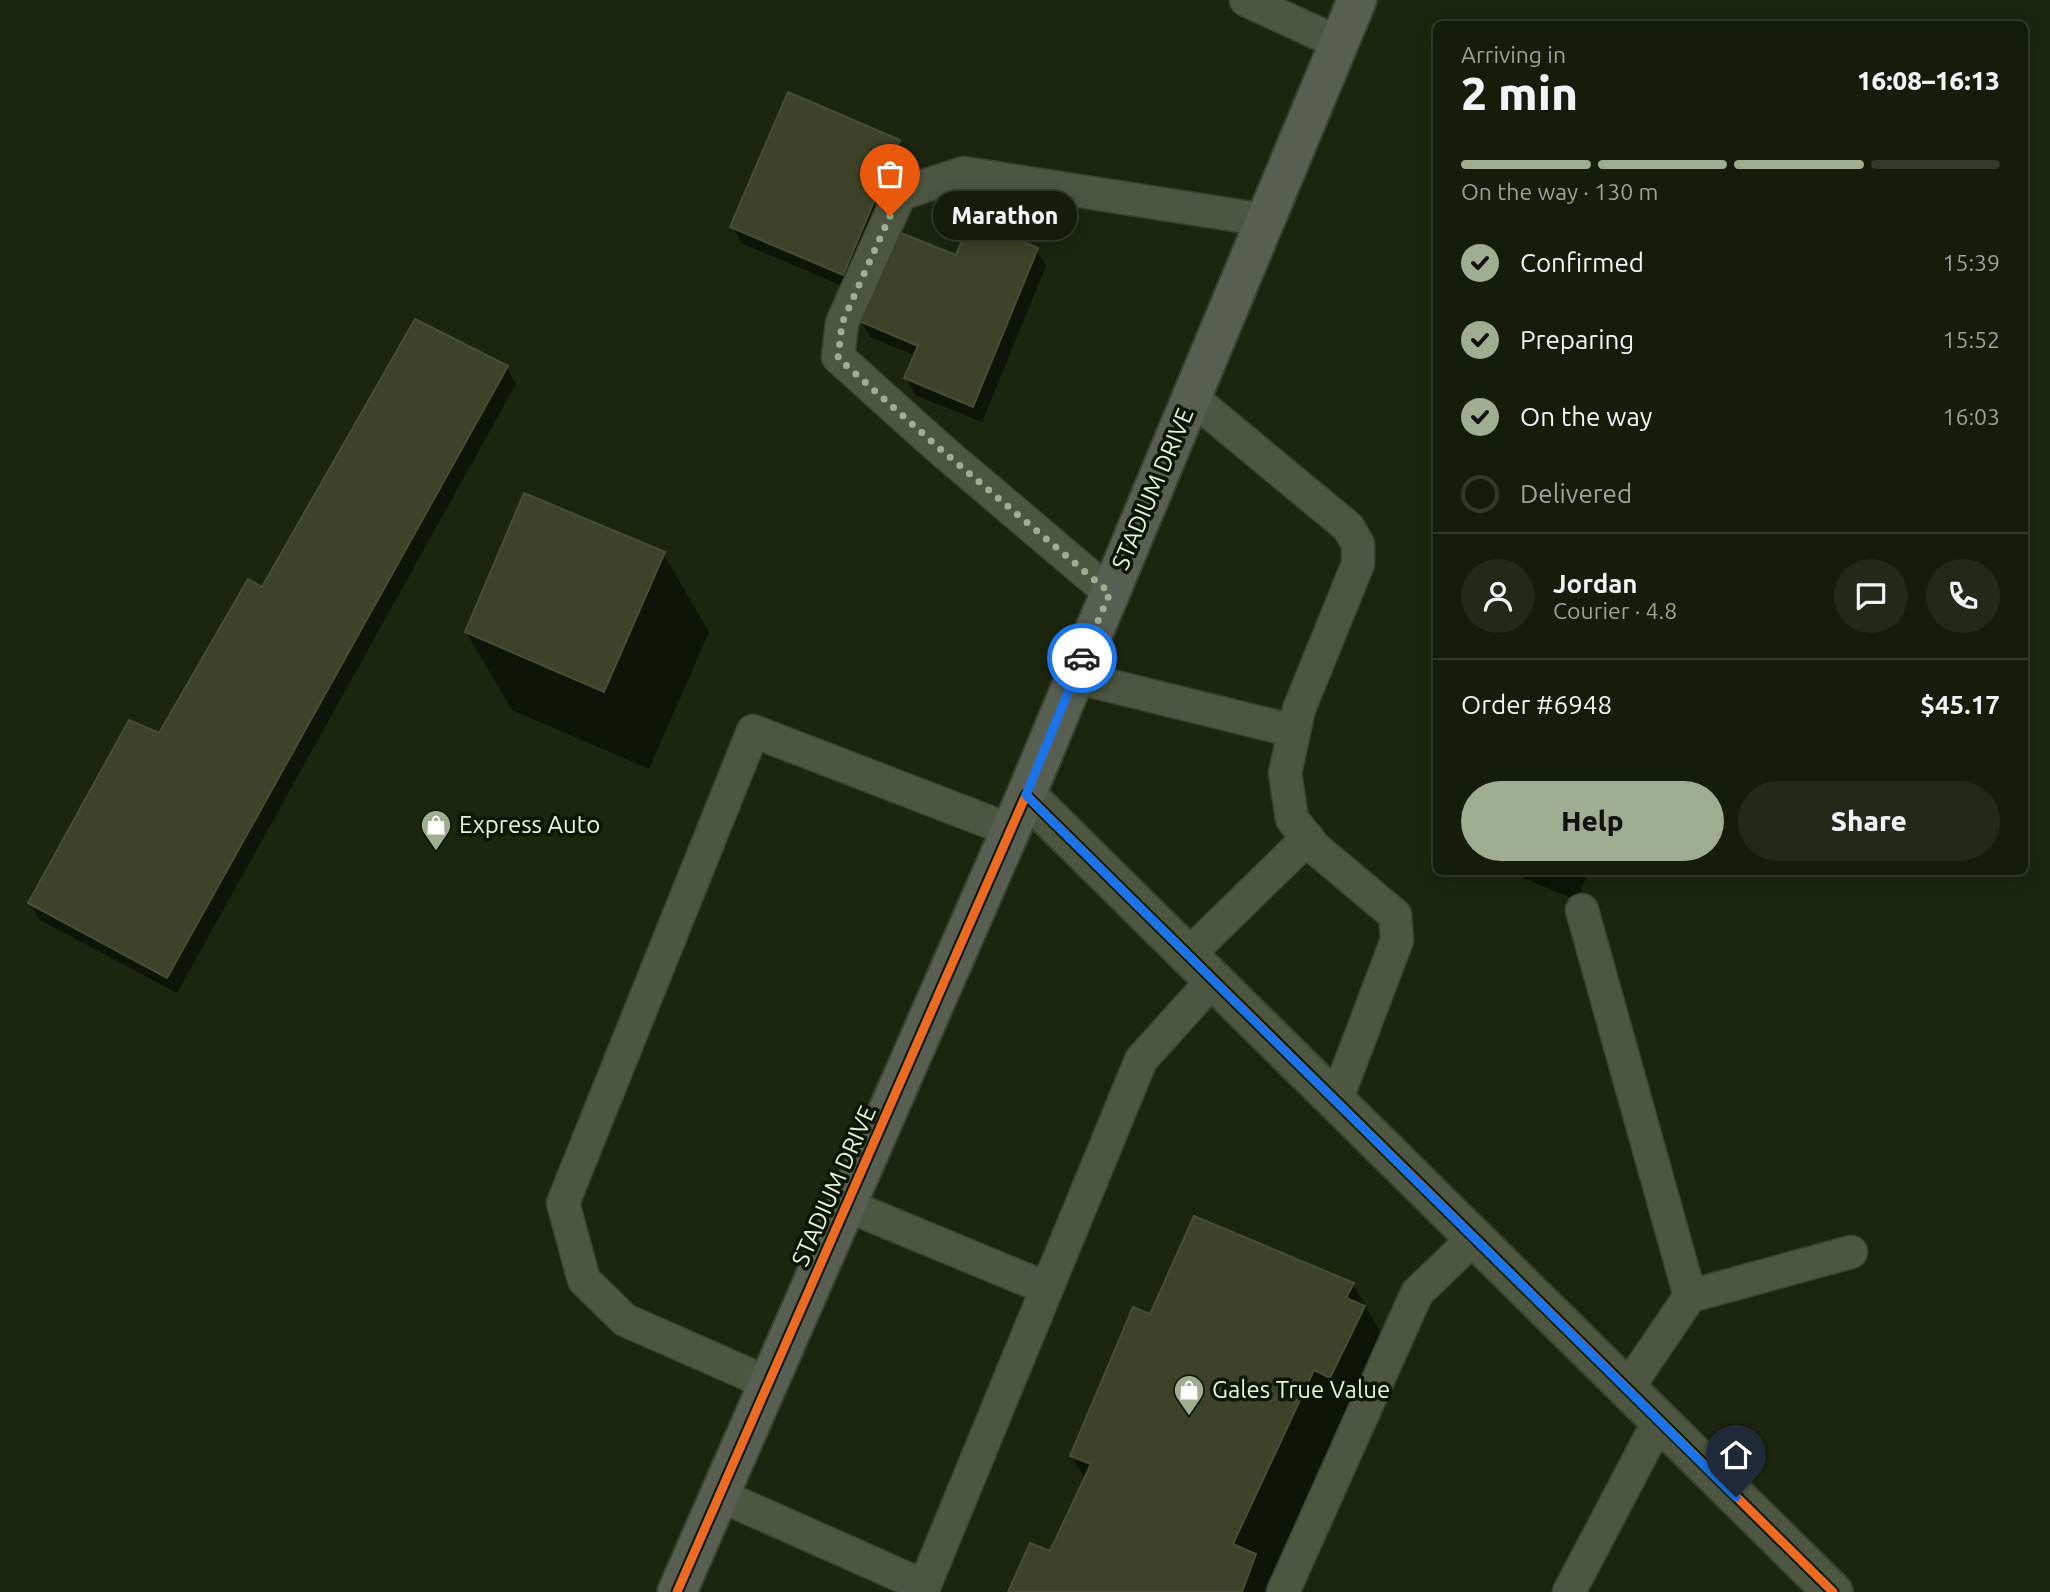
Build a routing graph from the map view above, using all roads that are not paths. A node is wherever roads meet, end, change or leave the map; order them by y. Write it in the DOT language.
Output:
graph roads {
  1 [pos="1246,0"];
  2 [pos="1357,0"];
  3 [pos="1339,43"];
  4 [pos="1265,220"];
  5 [pos="1191,397"];
  6 [pos="1110,593"];
  7 [pos="1075,677"];
  8 [pos="1294,732"];
  9 [pos="1026,795"];
  10 [pos="1010,830"];
  11 [pos="1308,838"];
  12 [pos="1583,910"];
  13 [pos="1201,968"];
  14 [pos="1336,1101"];
  15 [pos="846,1205"];
  16 [pos="1474,1238"];
  17 [pos="1851,1252"];
  18 [pos="1046,1288"];
  19 [pos="1689,1296"];
  20 [pos="768,1383"];
  21 [pos="1627,1389"];
  22 [pos="1659,1421"];
  23 [pos="719,1495"];
  24 [pos="923,1589"];
  25 [pos="677,1592"];
  26 [pos="1283,1592"];
  27 [pos="1569,1592"];
  28 [pos="1832,1592"];
  1 -- 3 [label="lane"];
  2 -- 3 [label="main road, STADIUM DRIVE"];
  3 -- 4 [label="main road, STADIUM DRIVE"];
  4 -- 5 [label="main road, STADIUM DRIVE"];
  4 -- 6 [label="lane"];
  5 -- 6 [label="main road, STADIUM DRIVE"];
  5 -- 8 [label="lane"];
  6 -- 7 [label="main road, STADIUM DRIVE"];
  7 -- 8 [label="lane"];
  7 -- 9 [label="main road, STADIUM DRIVE"];
  8 -- 11 [label="lane"];
  9 -- 10 [label="main road, STADIUM DRIVE"];
  9 -- 13 [label="street"];
  10 -- 15 [label="main road, STADIUM DRIVE"];
  10 -- 20 [label="lane"];
  11 -- 13 [label="lane"];
  11 -- 14 [label="lane"];
  12 -- 19 [label="lane"];
  13 -- 14 [label="street"];
  13 -- 18 [label="lane"];
  14 -- 16 [label="street"];
  15 -- 18 [label="lane"];
  15 -- 20 [label="main road, STADIUM DRIVE"];
  16 -- 21 [label="street"];
  16 -- 26 [label="lane"];
  17 -- 19 [label="lane"];
  18 -- 24 [label="lane"];
  19 -- 21 [label="lane"];
  20 -- 23 [label="main road, STADIUM DRIVE"];
  21 -- 22 [label="street"];
  22 -- 27 [label="lane"];
  22 -- 28 [label="street"];
  23 -- 24 [label="lane"];
  23 -- 25 [label="main road, STADIUM DRIVE"];
}
